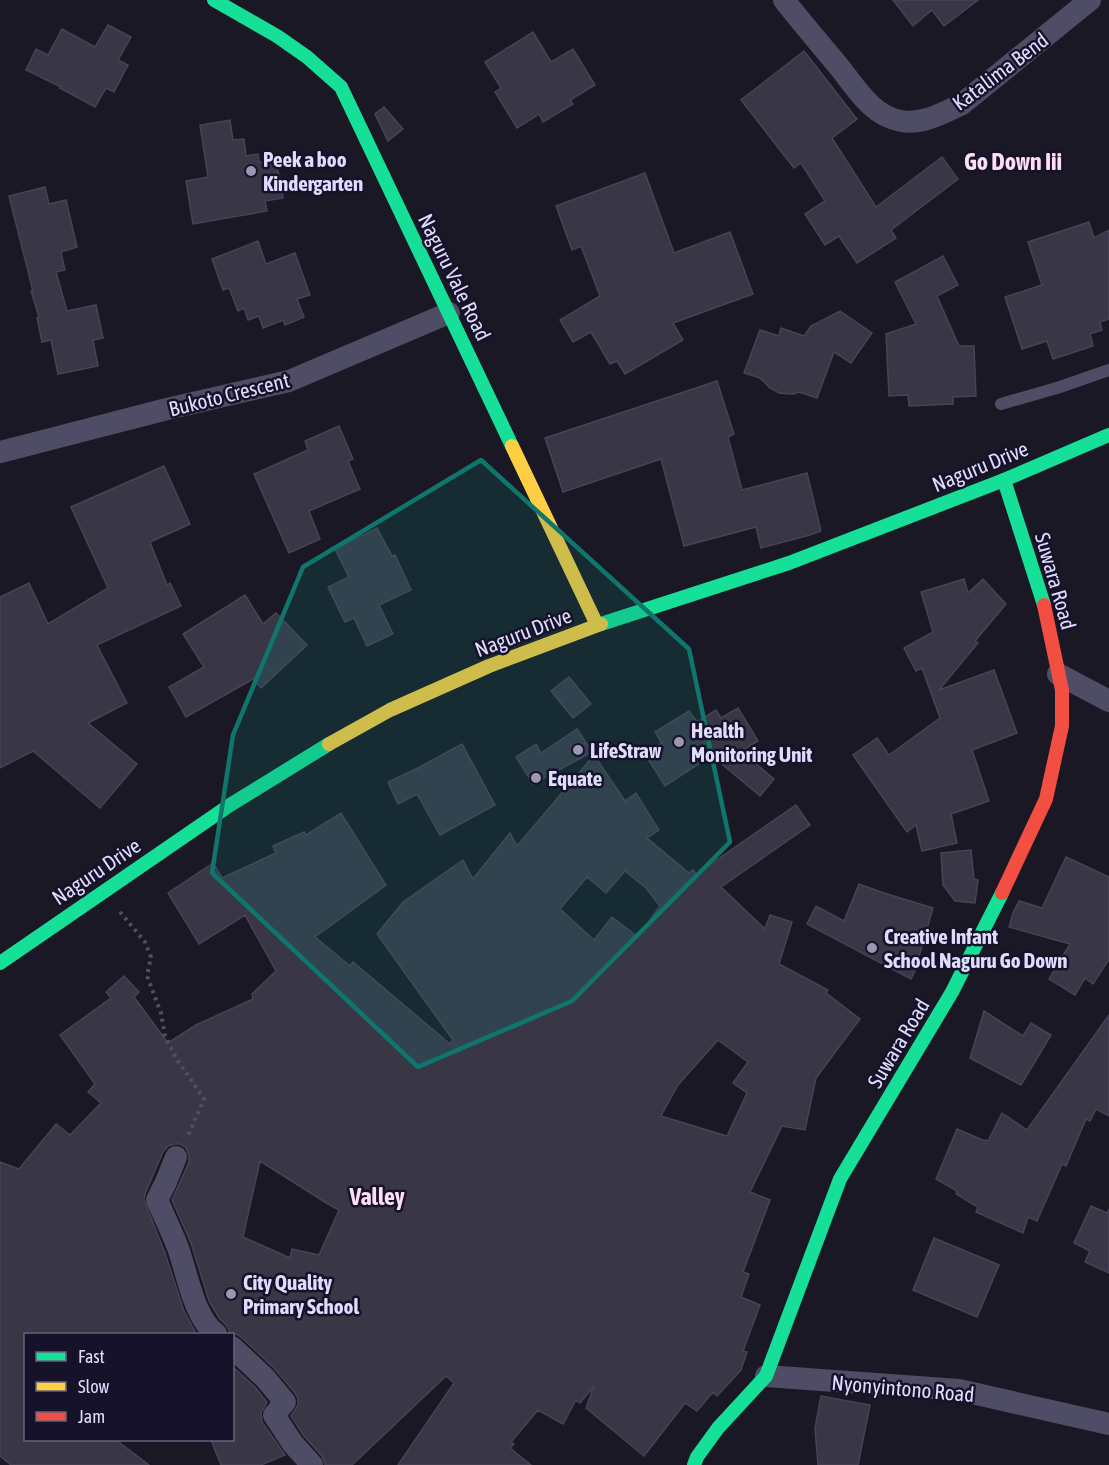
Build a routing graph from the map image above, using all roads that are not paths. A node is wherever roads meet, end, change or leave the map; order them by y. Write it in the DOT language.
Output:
graph roads {
  1 [pos="214,0"];
  2 [pos="784,0"];
  3 [pos="1090,0"];
  4 [pos="449,313"];
  5 [pos="1109,370"];
  6 [pos="1000,404"];
  7 [pos="1109,435"];
  8 [pos="0,452"];
  9 [pos="1004,480"];
  10 [pos="597,626"];
  11 [pos="1058,674"];
  12 [pos="1109,701"];
  13 [pos="0,963"];
  14 [pos="176,1158"];
  15 [pos="213,1333"];
  16 [pos="234,1349"];
  17 [pos="766,1376"];
  18 [pos="1109,1424"];
  19 [pos="312,1465"];
  20 [pos="694,1465"];
  1 -- 4 [label="street, Naguru Vale Road"];
  2 -- 3 [label="street, Katalima Bend"];
  4 -- 8 [label="street, Bukoto Crescent"];
  4 -- 10 [label="street, Naguru Vale Road"];
  5 -- 6 [label="lane"];
  7 -- 9 [label="street, Naguru Drive"];
  9 -- 10 [label="street, Naguru Drive"];
  9 -- 11 [label="street, Suwara Road"];
  10 -- 13 [label="street, Naguru Drive"];
  11 -- 12 [label="street"];
  11 -- 17 [label="street, Suwara Road"];
  14 -- 15 [label="street"];
  16 -- 19 [label="street"];
  17 -- 18 [label="street, Nyonyintono Road"];
  17 -- 20 [label="street, Suwara Road"];
}
